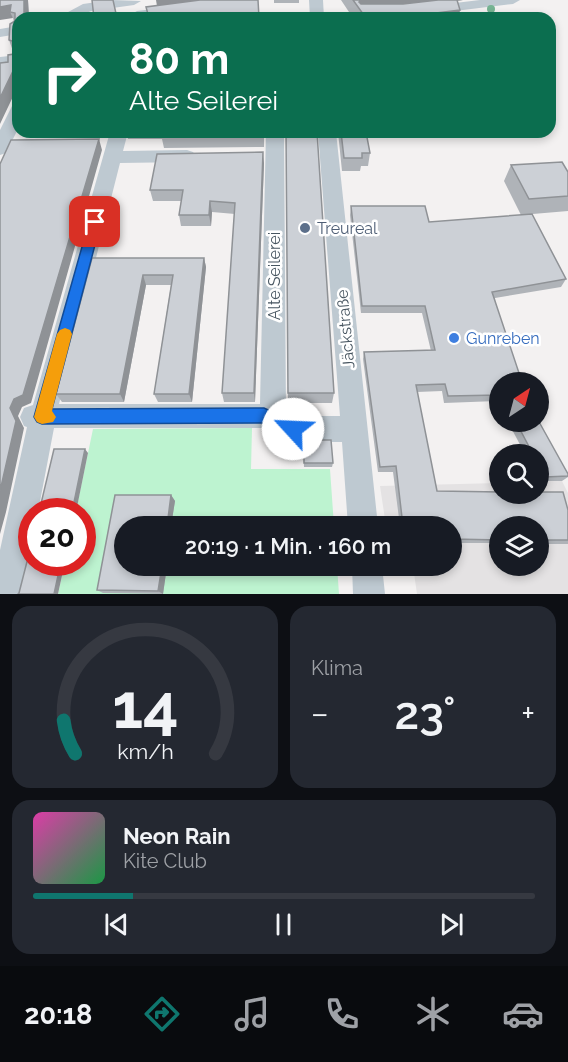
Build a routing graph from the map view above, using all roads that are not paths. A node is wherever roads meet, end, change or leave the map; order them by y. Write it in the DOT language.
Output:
graph roads {
  1 [pos="134,0"];
  2 [pos="513,0"];
  3 [pos="192,8"];
  4 [pos="77,12"];
  5 [pos="168,12"];
  6 [pos="413,12"];
  7 [pos="12,123"];
  8 [pos="117,138"];
  9 [pos="273,138"];
  10 [pos="328,138"];
  11 [pos="0,149"];
  12 [pos="204,156"];
  13 [pos="112,157"];
  14 [pos="38,417"];
  15 [pos="273,420"];
  16 [pos="354,429"];
  17 [pos="362,516"];
  18 [pos="367,576"];
  19 [pos="6,594"];
  20 [pos="369,594"];
  1 -- 4 [label="street"];
  2 -- 6 [label="street"];
  3 -- 5 [label="street"];
  7 -- 11 [label="street"];
  8 -- 13 [label="street"];
  9 -- 15 [label="street, Alte Seilerei"];
  10 -- 16 [label="street, Jäckstraße"];
  12 -- 13 [label="street"];
  13 -- 14 [label="street"];
  14 -- 15 [label="street"];
  14 -- 19 [label="street"];
  15 -- 16 [label="street"];
  16 -- 17 [label="street, Jäckstraße"];
  18 -- 20 [label="street"];
}
